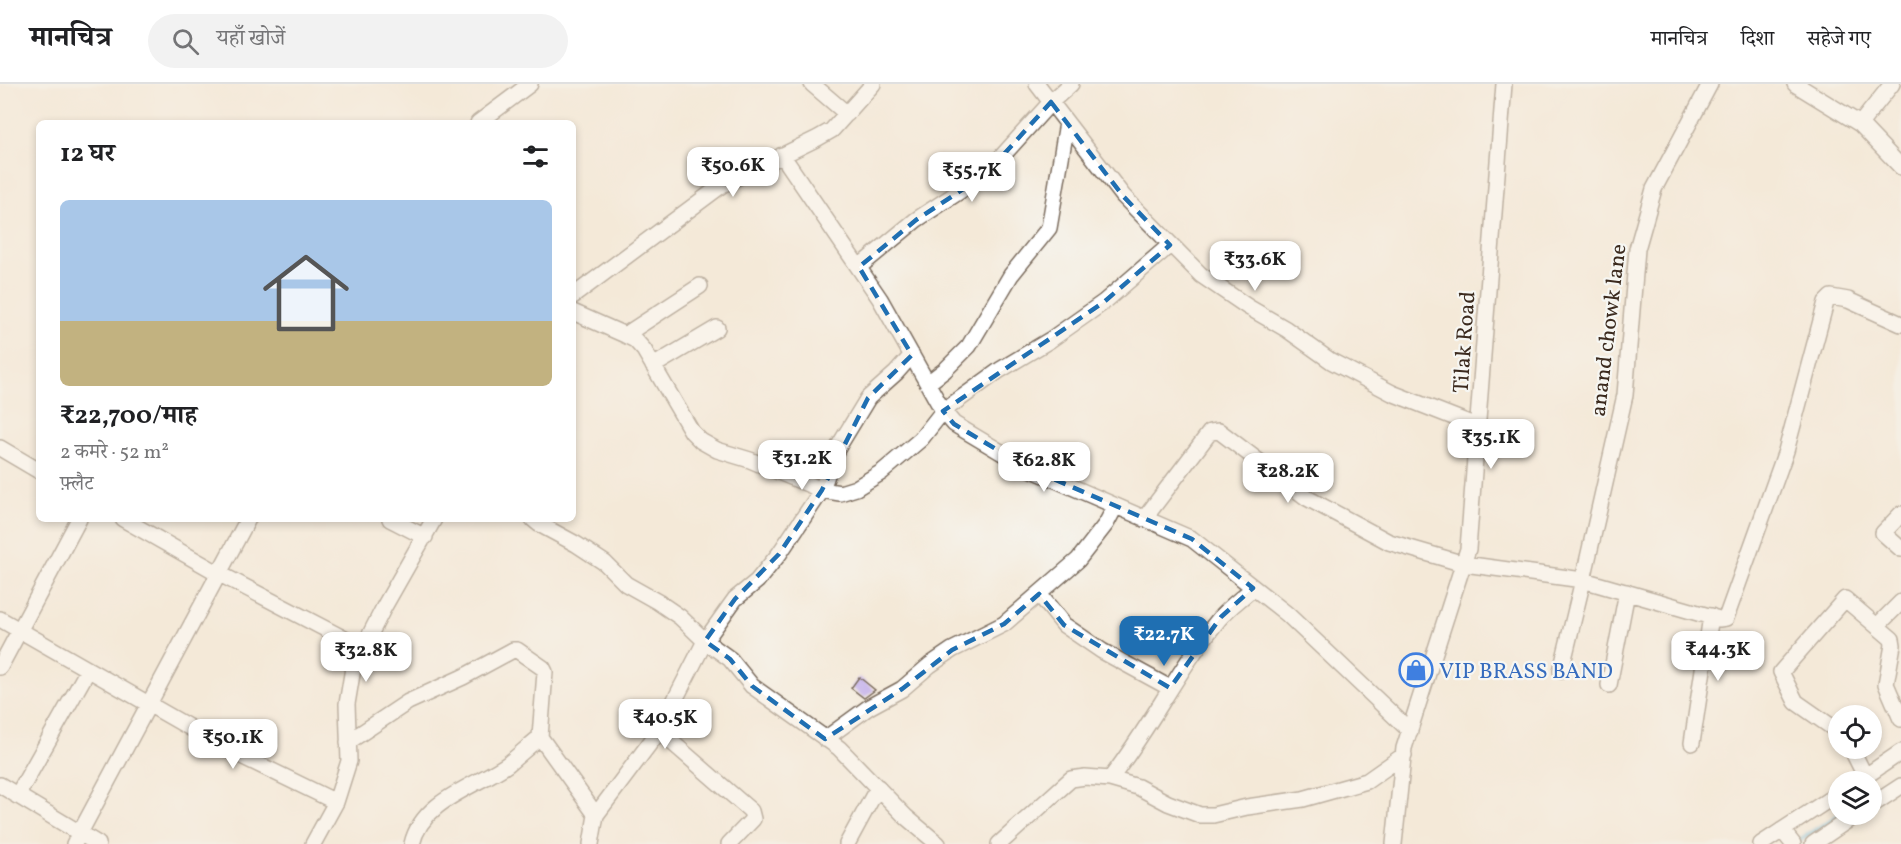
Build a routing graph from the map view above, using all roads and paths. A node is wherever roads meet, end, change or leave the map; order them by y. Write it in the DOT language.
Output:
graph roads {
  1 [pos="530,84"];
  2 [pos="812,84"];
  3 [pos="873,84"];
  4 [pos="1037,84"];
  5 [pos="1071,84"];
  6 [pos="1504,84"];
  7 [pos="1795,84"];
  8 [pos="1892,84"];
  9 [pos="1706,86"];
  10 [pos="1051,102"];
  11 [pos="847,114"];
  12 [pos="482,120"];
  13 [pos="1067,123"];
  14 [pos="1860,124"];
  15 [pos="782,155"];
  16 [pos="1901,167"];
  17 [pos="1170,245"];
  18 [pos="859,267"];
  19 [pos="700,286"];
  20 [pos="576,294"];
  21 [pos="576,313"];
  22 [pos="1901,324"];
  23 [pos="717,328"];
  24 [pos="625,335"];
  25 [pos="912,355"];
  26 [pos="653,366"];
  27 [pos="928,382"];
  28 [pos="943,411"];
  29 [pos="1479,427"];
  30 [pos="0,448"];
  31 [pos="36,469"];
  32 [pos="822,490"];
  33 [pos="1115,507"];
  34 [pos="1901,514"];
  35 [pos="1144,519"];
  36 [pos="77,522"];
  37 [pos="128,522"];
  38 [pos="246,522"];
  39 [pos="396,522"];
  40 [pos="432,522"];
  41 [pos="537,522"];
  42 [pos="425,537"];
  43 [pos="1901,549"];
  44 [pos="1464,564"];
  45 [pos="218,573"];
  46 [pos="1583,580"];
  47 [pos="1253,588"];
  48 [pos="1627,592"];
  49 [pos="1039,594"];
  50 [pos="1901,602"];
  51 [pos="1711,616"];
  52 [pos="0,619"];
  53 [pos="1877,626"];
  54 [pos="20,630"];
  55 [pos="705,640"];
  56 [pos="362,648"];
  57 [pos="0,667"];
  58 [pos="88,670"];
  59 [pos="1561,671"];
  60 [pos="1609,685"];
  61 [pos="1170,688"];
  62 [pos="148,705"];
  63 [pos="1901,719"];
  64 [pos="1828,724"];
  65 [pos="659,731"];
  66 [pos="1410,731"];
  67 [pos="540,737"];
  68 [pos="825,739"];
  69 [pos="348,742"];
  70 [pos="1692,743"];
  71 [pos="1901,753"];
  72 [pos="1404,755"];
  73 [pos="1873,771"];
  74 [pos="1110,778"];
  75 [pos="0,785"];
  76 [pos="1901,786"];
  77 [pos="878,787"];
  78 [pos="17,796"];
  79 [pos="1882,798"];
  80 [pos="1828,800"];
  81 [pos="336,802"];
  82 [pos="596,815"];
  83 [pos="1841,825"];
  84 [pos="1782,830"];
  85 [pos="76,839"];
  86 [pos="98,844"];
  87 [pos="313,844"];
  88 [pos="411,844"];
  89 [pos="591,844"];
  90 [pos="729,844"];
  91 [pos="847,844"];
  92 [pos="938,844"];
  93 [pos="999,844"];
  94 [pos="1394,844"];
  95 [pos="1761,844"];
  96 [pos="1793,844"];
  97 [pos="1813,844"];
  1 -- 12 [label="street"];
  2 -- 11 [label="street"];
  3 -- 11 [label="street"];
  4 -- 10 [label="street"];
  5 -- 10 [label="street"];
  6 -- 29 [label="street, Tilak Road"];
  7 -- 14 [label="street"];
  8 -- 14 [label="street"];
  9 -- 46 [label="street, anand chowk lane"];
  10 -- 13 [label="street"];
  10 -- 18 [label="street"];
  11 -- 15 [label="street"];
  13 -- 17 [label="street"];
  13 -- 27 [label="street"];
  14 -- 16 [label="street"];
  15 -- 18 [label="street"];
  15 -- 20 [label="street"];
  17 -- 28 [label="street"];
  17 -- 29 [label="street"];
  18 -- 25 [label="street"];
  19 -- 24 [label="street"];
  21 -- 24 [label="street"];
  22 -- 51 [label="street"];
  23 -- 26 [label="street"];
  24 -- 26 [label="street"];
  25 -- 27 [label="street"];
  25 -- 32 [label="street"];
  26 -- 32 [label="street"];
  27 -- 28 [label="street"];
  28 -- 32 [label="street"];
  28 -- 33 [label="street"];
  29 -- 44 [label="street, Tilak Road"];
  30 -- 31 [label="street"];
  32 -- 55 [label="street"];
  33 -- 35 [label="street"];
  33 -- 49 [label="street"];
  34 -- 43 [label="street"];
  35 -- 44 [label="street"];
  35 -- 47 [label="street"];
  36 -- 54 [label="street"];
  37 -- 45 [label="street"];
  38 -- 45 [label="street"];
  39 -- 42 [label="street"];
  40 -- 42 [label="street"];
  41 -- 55 [label="street"];
  42 -- 56 [label="street"];
  44 -- 46 [label="street"];
  44 -- 66 [label="street, Tilak Road"];
  45 -- 56 [label="street"];
  45 -- 62 [label="street"];
  46 -- 48 [label="street"];
  46 -- 59 [label="street, anand chowk lane"];
  47 -- 61 [label="street"];
  47 -- 66 [label="street"];
  48 -- 51 [label="street"];
  48 -- 60 [label="street"];
  49 -- 61 [label="street"];
  49 -- 68 [label="street"];
  50 -- 53 [label="street"];
  51 -- 70 [label="street"];
  52 -- 54 [label="street"];
  53 -- 63 [label="street"];
  53 -- 64 [label="street"];
  54 -- 57 [label="street"];
  54 -- 58 [label="street"];
  55 -- 65 [label="street"];
  55 -- 68 [label="street"];
  56 -- 69 [label="street"];
  58 -- 62 [label="street"];
  58 -- 78 [label="street"];
  61 -- 74 [label="street"];
  62 -- 81 [label="street"];
  62 -- 85 [label="street"];
  65 -- 82 [label="street"];
  65 -- 90 [label="street"];
  66 -- 72 [label="street, Tilak Road"];
  67 -- 69 [label="street"];
  67 -- 82 [label="street"];
  67 -- 88 [label="street"];
  68 -- 77 [label="street"];
  69 -- 81 [label="street"];
  71 -- 73 [label="street"];
  72 -- 74 [label="street"];
  72 -- 94 [label="street, Tilak Road"];
  74 -- 93 [label="street"];
  75 -- 78 [label="street"];
  76 -- 79 [label="street"];
  77 -- 91 [label="street"];
  77 -- 92 [label="street"];
  78 -- 85 [label="street"];
  80 -- 84 [label="street"];
  81 -- 87 [label="street"];
  82 -- 89 [label="street"];
  83 -- 97 [label="street"];
  84 -- 95 [label="street"];
  84 -- 96 [label="street"];
  85 -- 86 [label="street"];
}
